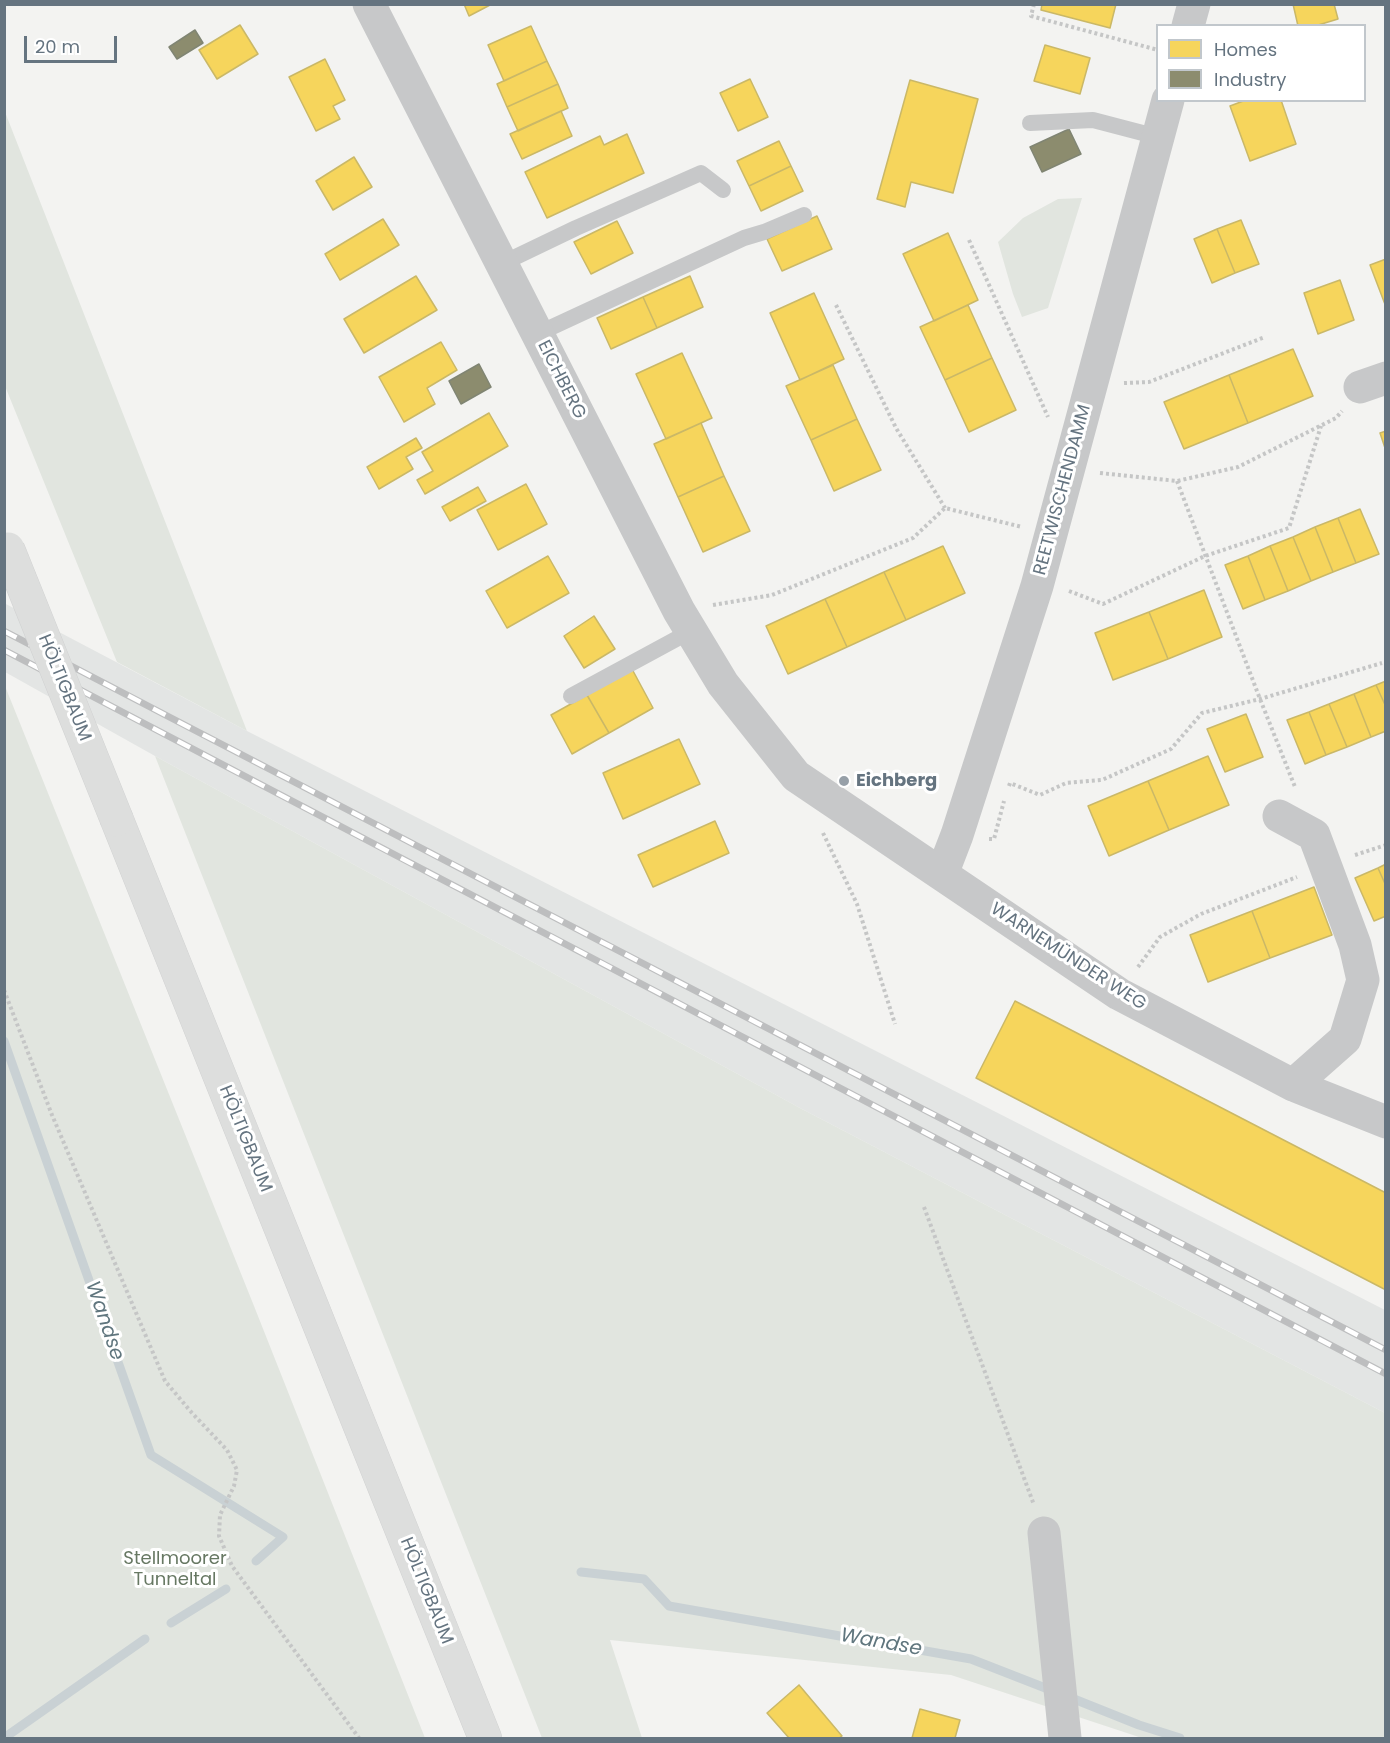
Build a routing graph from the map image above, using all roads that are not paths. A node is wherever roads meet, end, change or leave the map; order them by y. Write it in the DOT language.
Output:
graph roads {
  1 [pos="369,4"];
  2 [pos="1194,4"];
  3 [pos="1189,24"];
  4 [pos="1167,102"];
  5 [pos="1030,123"];
  6 [pos="1158,137"];
  7 [pos="723,190"];
  8 [pos="804,215"];
  9 [pos="501,264"];
  10 [pos="537,334"];
  11 [pos="6,545"];
  12 [pos="700,618"];
  13 [pos="571,696"];
  14 [pos="1279,816"];
  15 [pos="942,874"];
  16 [pos="1293,1085"];
  17 [pos="1386,1122"];
  18 [pos="1044,1533"];
  19 [pos="1064,1728"];
  20 [pos="485,1738"];
  1 -- 9 [label="street, EICHBERG"];
  2 -- 3 [label="street"];
  4 -- 6 [label="street, REETWISCHENDAMM"];
  5 -- 6 [label="lane"];
  6 -- 15 [label="street, REETWISCHENDAMM"];
  7 -- 9 [label="lane"];
  8 -- 10 [label="lane"];
  9 -- 10 [label="street, EICHBERG"];
  10 -- 12 [label="street, EICHBERG"];
  11 -- 20 [label="main road, HÖLTIGBAUM, bridge"];
  12 -- 13 [label="lane"];
  12 -- 15 [label="street, EICHBERG"];
  14 -- 16 [label="street"];
  15 -- 16 [label="street, WARNEMÜNDER WEG"];
  16 -- 17 [label="street, WARNEMÜNDER WEG"];
  18 -- 19 [label="street"];
}
